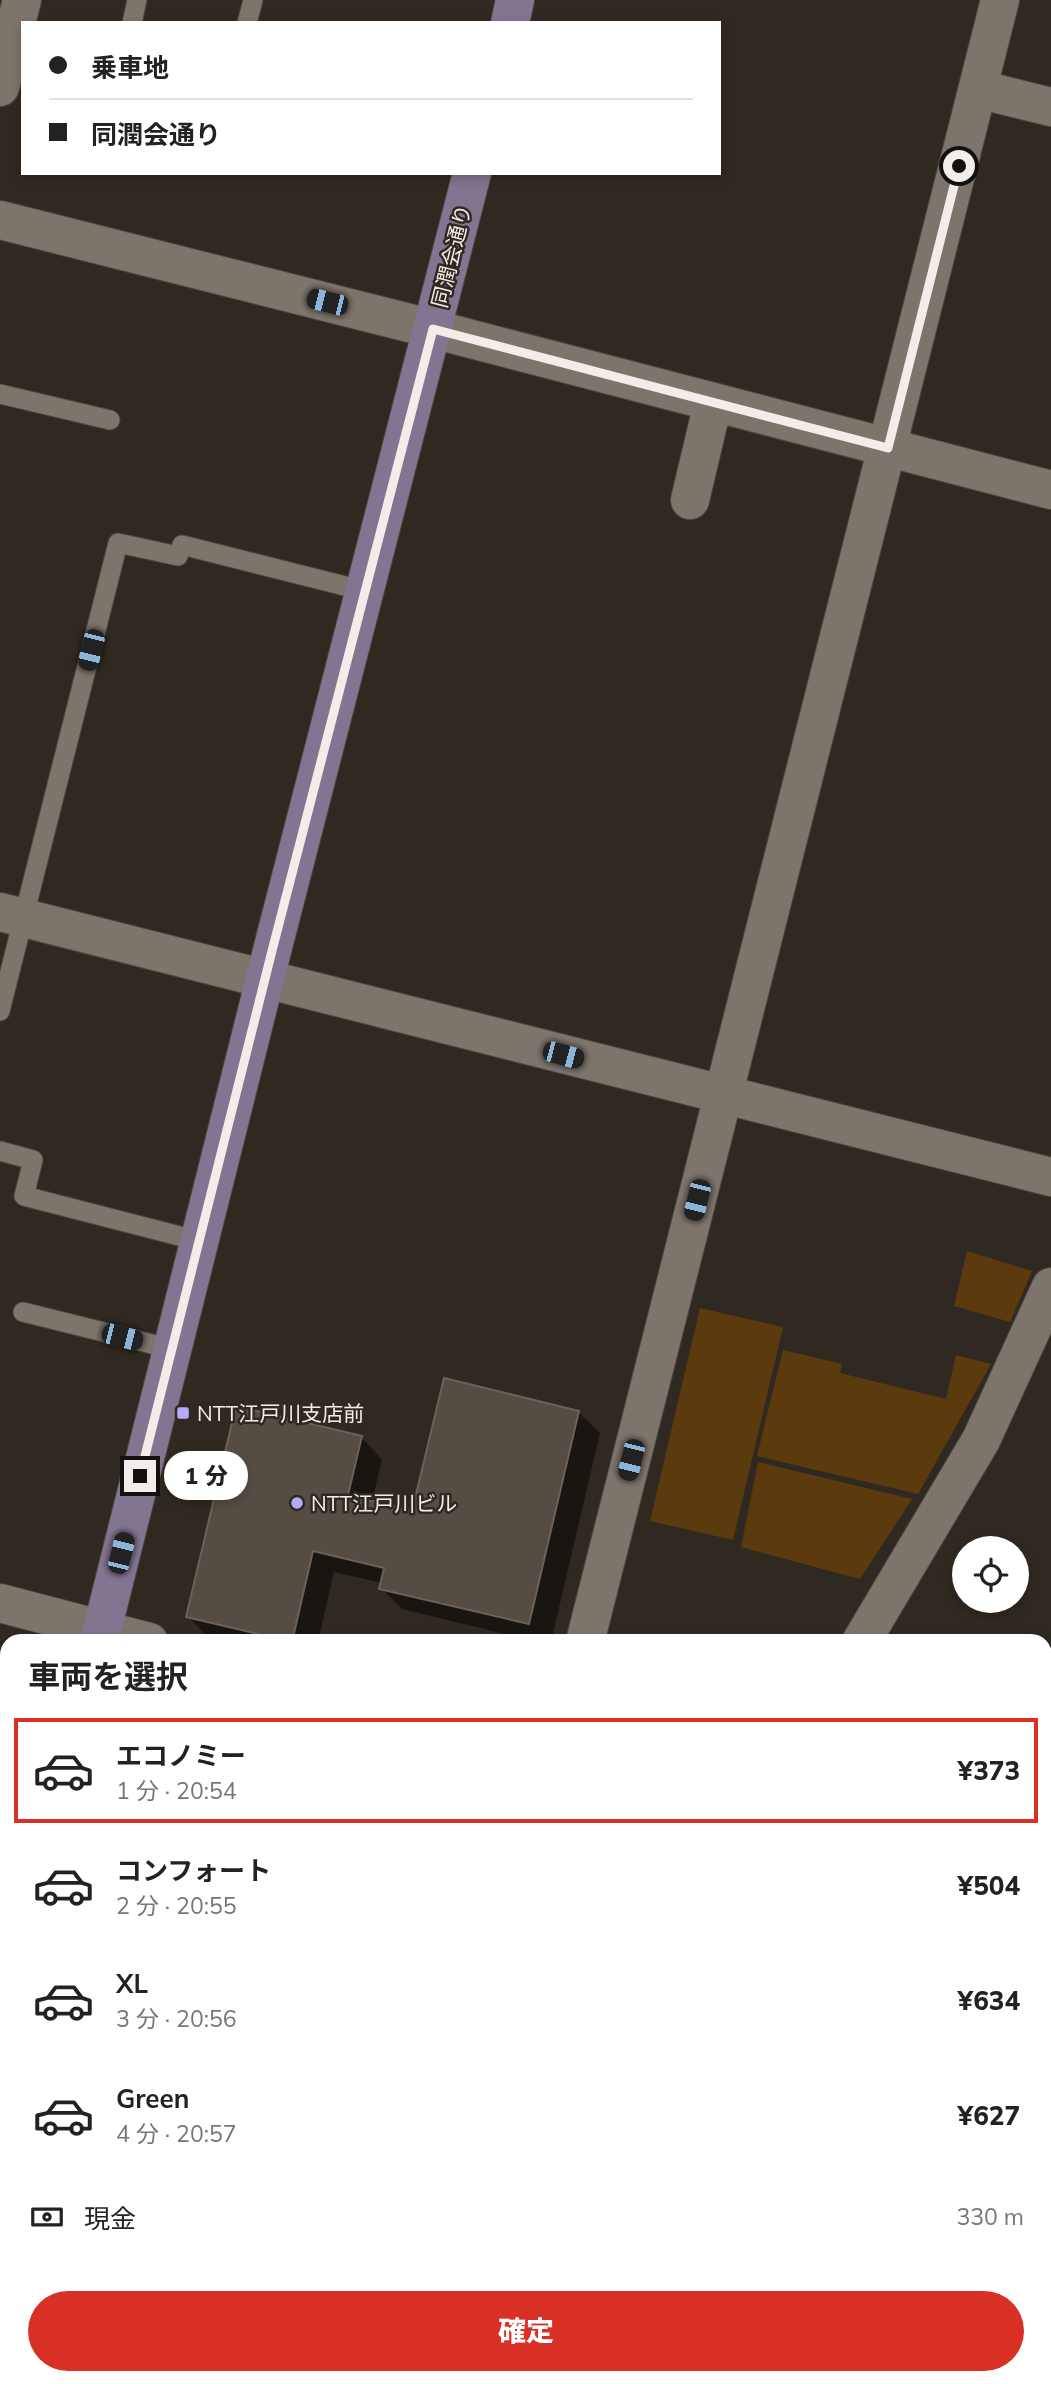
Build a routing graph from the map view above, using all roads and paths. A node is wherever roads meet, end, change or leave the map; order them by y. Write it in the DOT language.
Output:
graph roads {
  1 [pos="137,0"];
  2 [pos="253,0"];
  3 [pos="515,0"];
  4 [pos="1000,0"];
  5 [pos="132,21"];
  6 [pos="248,21"];
  7 [pos="510,21"];
  8 [pos="19,23"];
  9 [pos="0,87"];
  10 [pos="978,89"];
  11 [pos="1051,107"];
  12 [pos="472,175"];
  13 [pos="0,220"];
  14 [pos="433,329"];
  15 [pos="0,394"];
  16 [pos="713,402"];
  17 [pos="110,420"];
  18 [pos="888,448"];
  19 [pos="1051,490"];
  20 [pos="690,500"];
  21 [pos="365,591"];
  22 [pos="12,915"];
  23 [pos="265,978"];
  24 [pos="0,1011"];
  25 [pos="723,1097"];
  26 [pos="0,1152"];
  27 [pos="1051,1177"];
  28 [pos="199,1241"];
  29 [pos="1051,1287"];
  30 [pos="23,1312"];
  31 [pos="172,1349"];
  32 [pos="0,1604"];
  33 [pos="97,1634"];
  34 [pos="100,1634"];
  35 [pos="587,1634"];
  36 [pos="866,1634"];
  1 -- 5 [label="lane"];
  2 -- 6 [label="lane"];
  3 -- 7 [label="street"];
  4 -- 10 [label="street"];
  8 -- 9 [label="street"];
  10 -- 11 [label="street"];
  10 -- 18 [label="street"];
  12 -- 14 [label="street, 同潤会通り"];
  13 -- 14 [label="street"];
  14 -- 16 [label="street"];
  14 -- 21 [label="street, 同潤会通り"];
  15 -- 17 [label="lane"];
  16 -- 18 [label="street"];
  16 -- 20 [label="street"];
  18 -- 19 [label="street"];
  18 -- 25 [label="street"];
  21 -- 22 [label="lane"];
  21 -- 23 [label="street, 同潤会通り"];
  22 -- 23 [label="street"];
  22 -- 24 [label="lane"];
  23 -- 25 [label="street"];
  23 -- 28 [label="street, 同潤会通り"];
  25 -- 27 [label="street"];
  25 -- 35 [label="street"];
  26 -- 28 [label="lane"];
  28 -- 31 [label="street, 同潤会通り"];
  29 -- 36 [label="street"];
  30 -- 31 [label="lane"];
  31 -- 34 [label="street, 同潤会通り"];
  32 -- 33 [label="street"];
}
